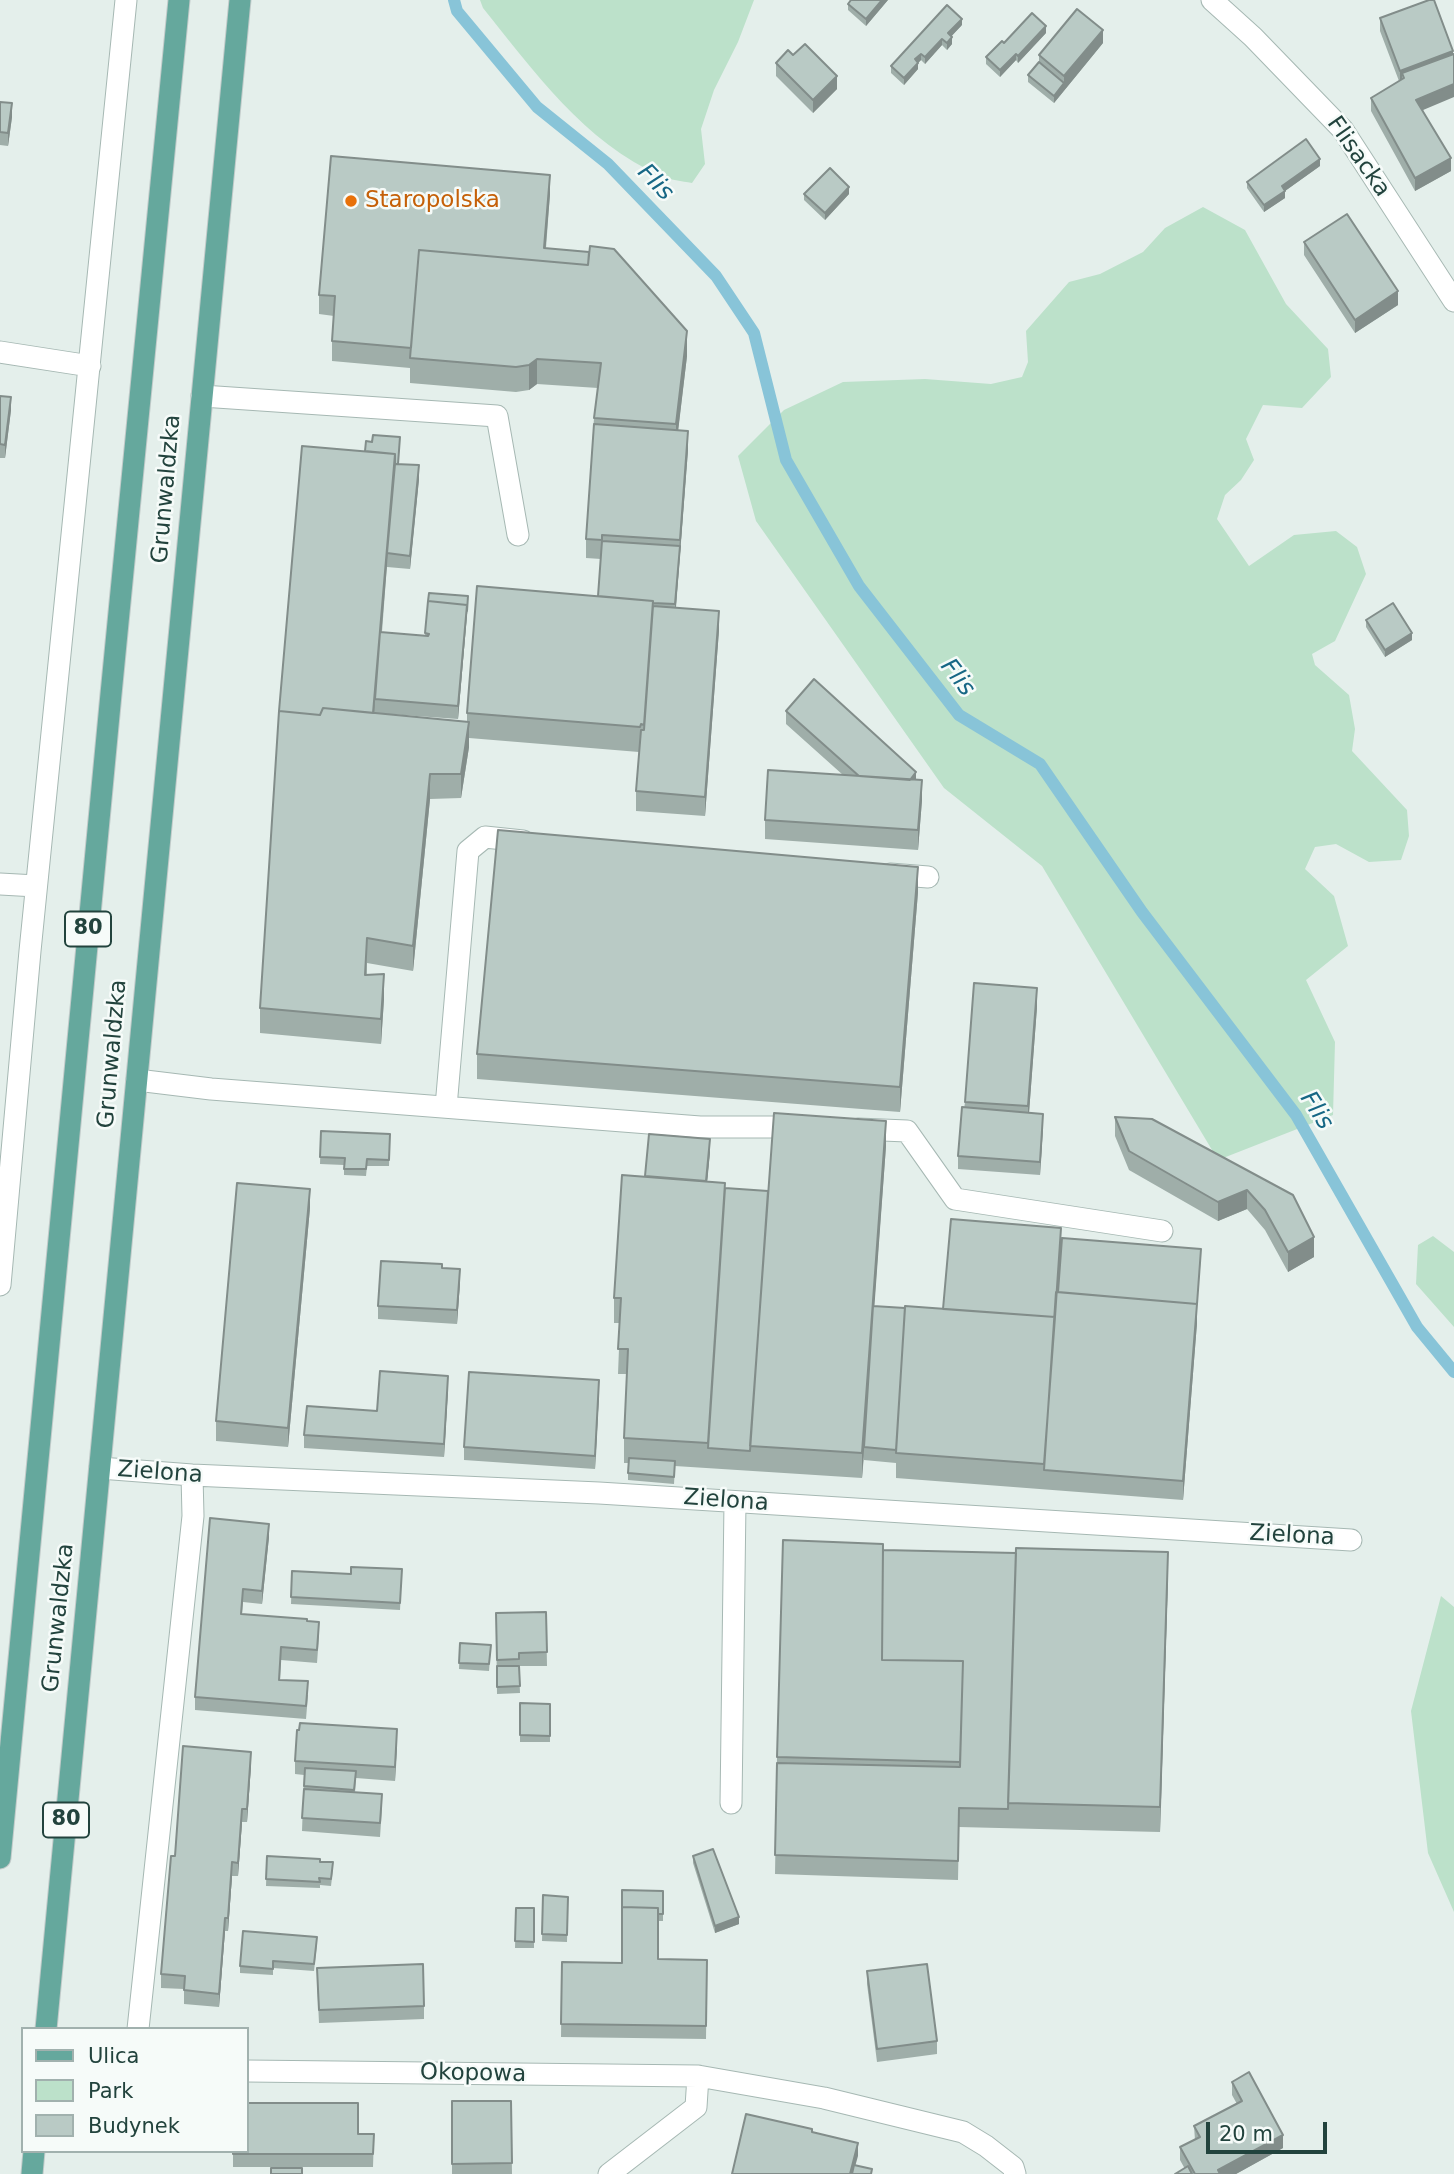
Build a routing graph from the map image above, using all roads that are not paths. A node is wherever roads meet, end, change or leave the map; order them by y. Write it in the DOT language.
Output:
graph roads {
  1 [pos="126,0"];
  2 [pos="179,0"];
  3 [pos="240,0"];
  4 [pos="1212,0"];
  5 [pos="1454,301"];
  6 [pos="0,352"];
  7 [pos="90,366"];
  8 [pos="202,396"];
  9 [pos="518,535"];
  10 [pos="540,842"];
  11 [pos="873,872"];
  12 [pos="928,877"];
  13 [pos="0,884"];
  14 [pos="36,886"];
  15 [pos="137,1080"];
  16 [pos="446,1107"];
  17 [pos="817,1127"];
  18 [pos="843,1128"];
  19 [pos="1162,1231"];
  20 [pos="0,1285"];
  21 [pos="100,1468"];
  22 [pos="192,1475"];
  23 [pos="735,1502"];
  24 [pos="1351,1540"];
  25 [pos="731,1803"];
  26 [pos="0,1858"];
  27 [pos="46,2027"];
  28 [pos="138,2027"];
  29 [pos="248,2071"];
  30 [pos="698,2077"];
  31 [pos="34,2153"];
  32 [pos="32,2174"];
  33 [pos="609,2174"];
  34 [pos="1015,2174"];
  1 -- 7 [label="street"];
  2 -- 26 [label="main road, Grunwaldzka / 80"];
  3 -- 8 [label="main road, Grunwaldzka / 80"];
  4 -- 5 [label="street, Flisacka"];
  6 -- 7 [label="street"];
  7 -- 14 [label="street"];
  8 -- 9 [label="street"];
  8 -- 15 [label="main road, Grunwaldzka / 80"];
  10 -- 16 [label="street"];
  11 -- 12 [label="street"];
  13 -- 14 [label="street"];
  14 -- 20 [label="street"];
  15 -- 16 [label="street"];
  15 -- 21 [label="main road, Grunwaldzka / 80"];
  16 -- 17 [label="street"];
  18 -- 19 [label="street"];
  21 -- 22 [label="street, Zielona"];
  21 -- 27 [label="main road, Grunwaldzka / 80"];
  22 -- 23 [label="street, Zielona"];
  22 -- 28 [label="street"];
  23 -- 24 [label="street, Zielona"];
  23 -- 25 [label="street"];
  29 -- 30 [label="street, Okopowa"];
  30 -- 33 [label="street"];
  30 -- 34 [label="street, Okopowa"];
  31 -- 32 [label="main road"];
}
